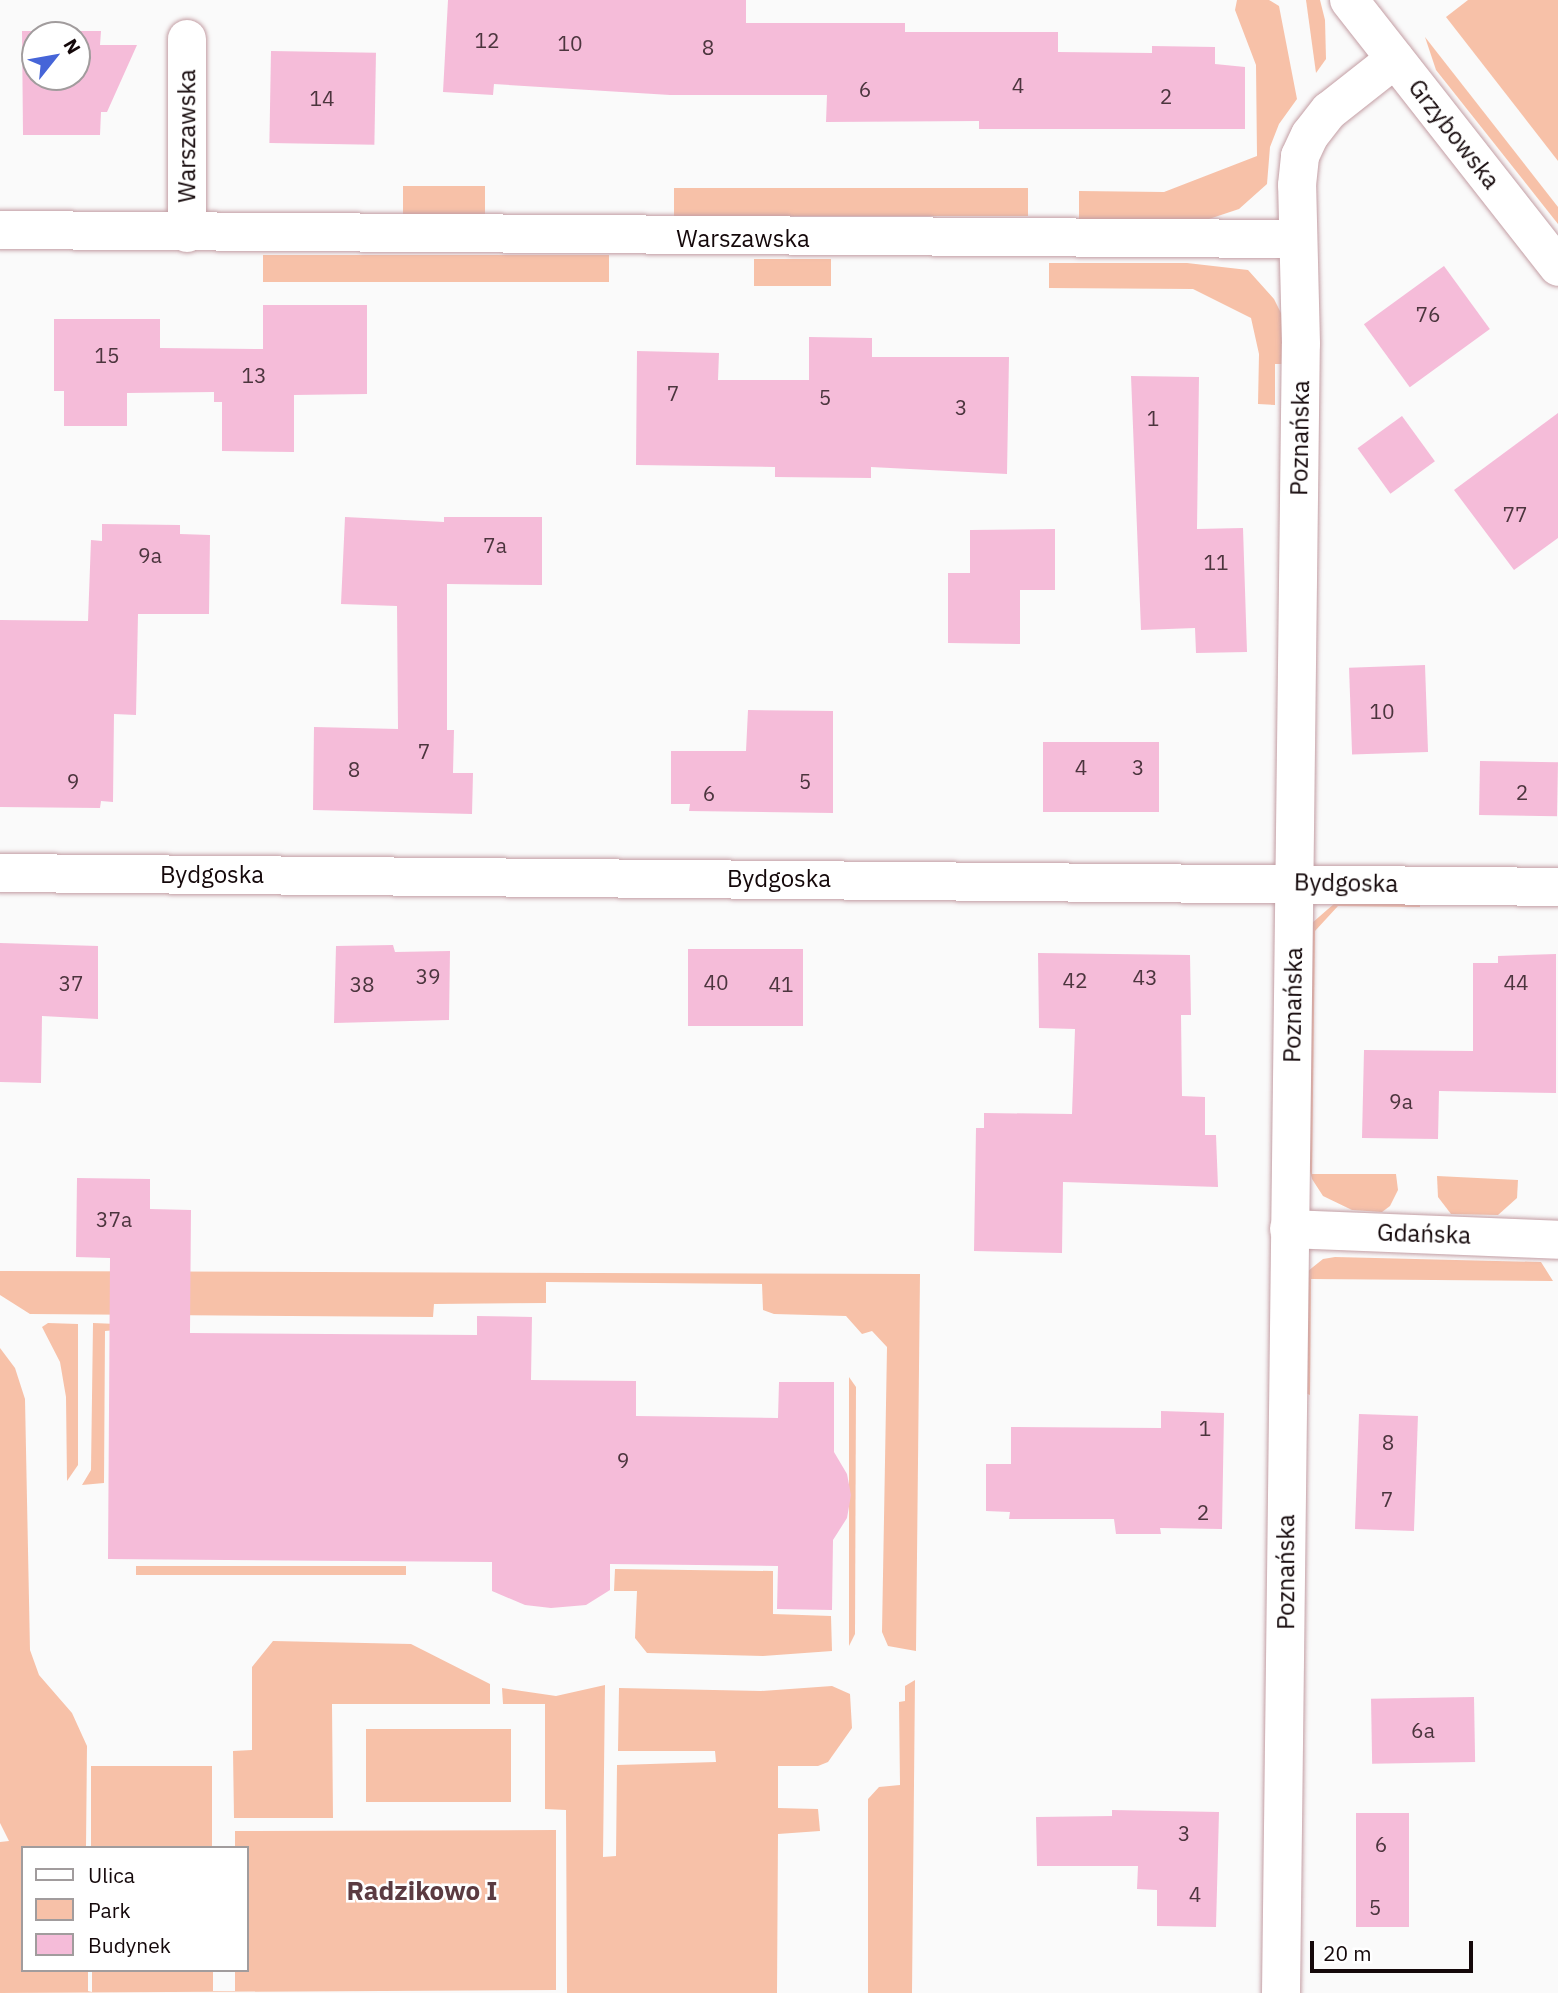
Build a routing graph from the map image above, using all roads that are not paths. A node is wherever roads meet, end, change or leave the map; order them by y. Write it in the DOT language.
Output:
graph roads {
  1 [pos="1349,0"];
  2 [pos="187,39"];
  3 [pos="1395,59"];
  4 [pos="0,230"];
  5 [pos="187,233"];
  6 [pos="1298,239"];
  7 [pos="1558,267"];
  8 [pos="0,873"];
  9 [pos="1295,882"];
  10 [pos="1558,887"];
  11 [pos="1289,1229"];
  12 [pos="1558,1240"];
  13 [pos="1282,1993"];
  1 -- 3 [label="street, Grzybowska"];
  2 -- 5 [label="street, Warszawska"];
  3 -- 6 [label="street, Poznańska"];
  3 -- 7 [label="street, Grzybowska"];
  4 -- 5 [label="street, Warszawska"];
  5 -- 6 [label="street, Warszawska"];
  6 -- 9 [label="street, Poznańska"];
  8 -- 9 [label="street, Bydgoska"];
  9 -- 10 [label="street, Bydgoska"];
  9 -- 11 [label="street, Poznańska"];
  11 -- 12 [label="street, Gdańska"];
  11 -- 13 [label="street, Poznańska"];
}
